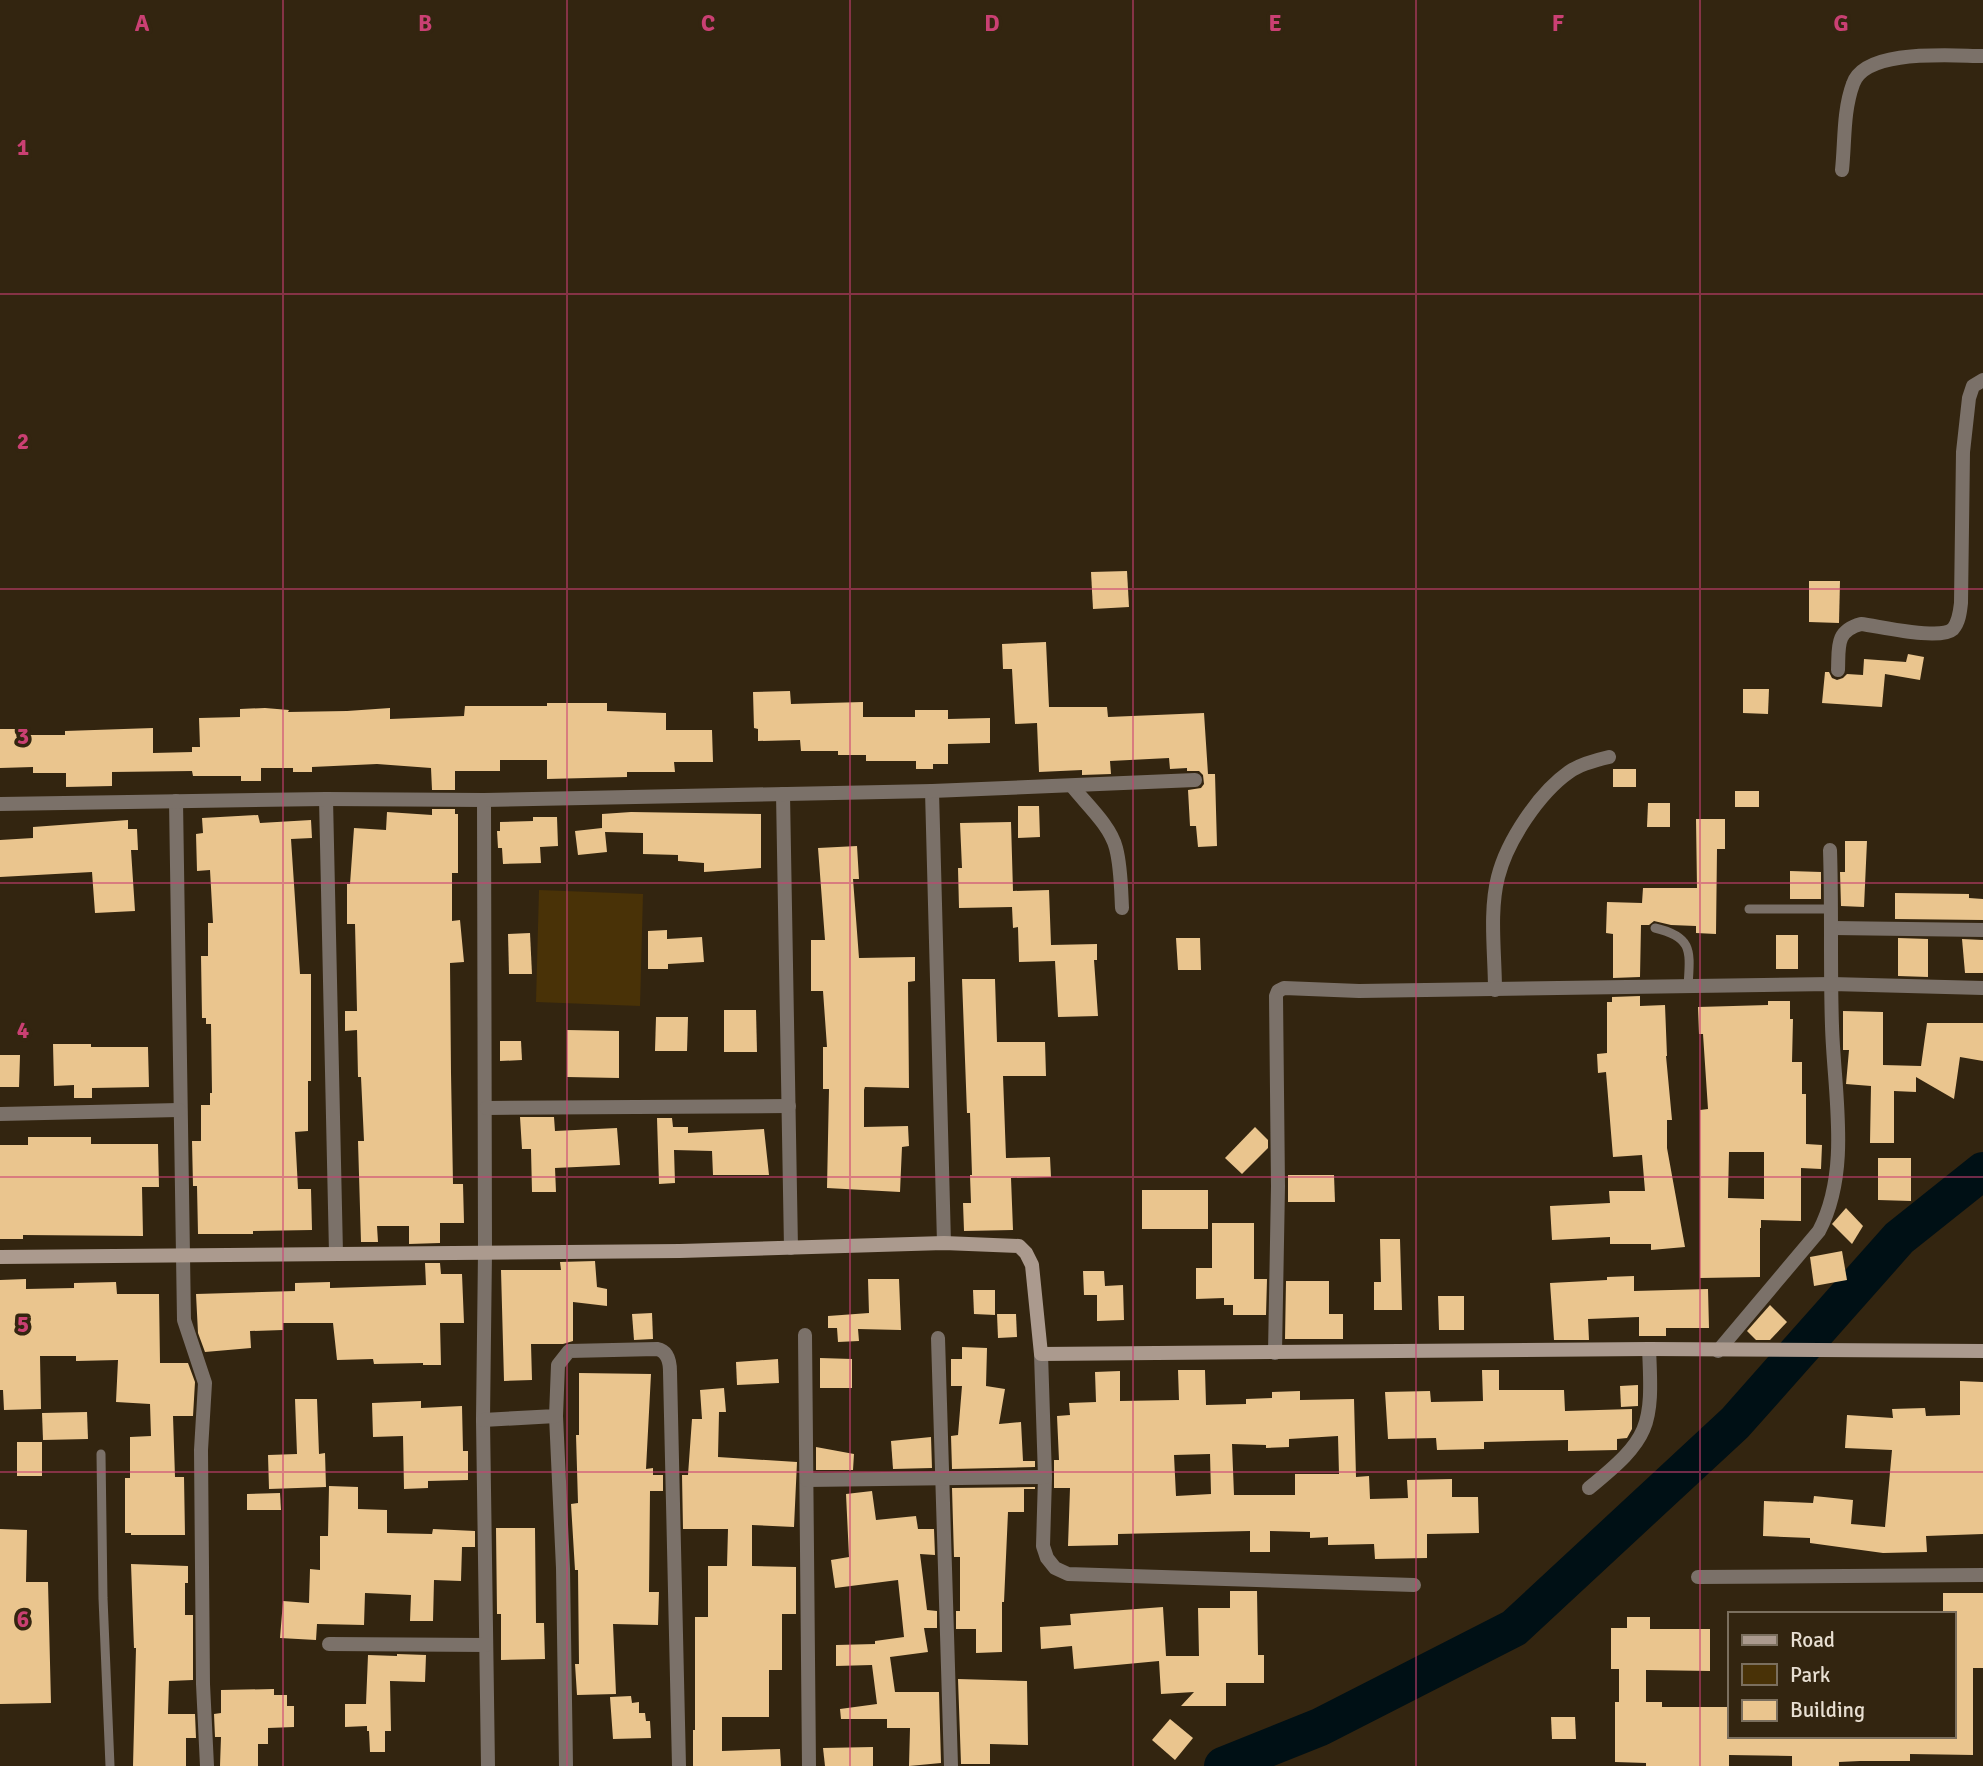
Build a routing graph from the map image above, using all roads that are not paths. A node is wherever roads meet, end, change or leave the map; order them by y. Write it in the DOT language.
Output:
graph roads {
  1 [pos="1983,56"];
  2 [pos="1843,170"];
  3 [pos="1983,380"];
  4 [pos="1838,670"];
  5 [pos="1609,757"];
  6 [pos="1195,780"];
  7 [pos="1072,786"];
  8 [pos="932,791"];
  9 [pos="783,794"];
  10 [pos="326,799"];
  11 [pos="484,800"];
  12 [pos="176,801"];
  13 [pos="0,804"];
  14 [pos="1830,850"];
  15 [pos="1122,908"];
  16 [pos="1749,909"];
  17 [pos="1832,909"];
  18 [pos="1656,928"];
  19 [pos="1833,928"];
  20 [pos="1983,930"];
  21 [pos="1832,984"];
  22 [pos="1688,987"];
  23 [pos="1983,988"];
  24 [pos="1495,990"];
  25 [pos="789,1106"];
  26 [pos="486,1108"];
  27 [pos="179,1110"];
  28 [pos="0,1114"];
  29 [pos="944,1243"];
  30 [pos="791,1248"];
  31 [pos="485,1252"];
  32 [pos="336,1253"];
  33 [pos="181,1256"];
  34 [pos="0,1257"];
  35 [pos="805,1335"];
  36 [pos="938,1338"];
  37 [pos="1649,1349"];
  38 [pos="1718,1351"];
  39 [pos="1983,1351"];
  40 [pos="1275,1353"];
  41 [pos="1041,1354"];
  42 [pos="556,1416"];
  43 [pos="482,1420"];
  44 [pos="101,1454"];
  45 [pos="1045,1477"];
  46 [pos="944,1479"];
  47 [pos="807,1480"];
  48 [pos="1589,1488"];
  49 [pos="1983,1575"];
  50 [pos="1698,1577"];
  51 [pos="1414,1585"];
  52 [pos="329,1644"];
  53 [pos="486,1644"];
  54 [pos="110,1766"];
  55 [pos="206,1766"];
  56 [pos="488,1766"];
  57 [pos="565,1766"];
  58 [pos="679,1766"];
  59 [pos="809,1766"];
  60 [pos="951,1766"];
  1 -- 2 [label="street"];
  3 -- 4 [label="street"];
  5 -- 24 [label="street"];
  6 -- 7 [label="street"];
  7 -- 8 [label="street"];
  7 -- 15 [label="street"];
  8 -- 9 [label="street"];
  8 -- 29 [label="street"];
  9 -- 11 [label="street"];
  9 -- 25 [label="street"];
  10 -- 11 [label="street"];
  10 -- 12 [label="street"];
  10 -- 32 [label="street"];
  11 -- 26 [label="street"];
  12 -- 13 [label="street"];
  12 -- 27 [label="street"];
  14 -- 17 [label="street"];
  16 -- 17 [label="lane"];
  17 -- 19 [label="street"];
  18 -- 22 [label="lane"];
  19 -- 20 [label="street"];
  19 -- 21 [label="street"];
  21 -- 22 [label="street"];
  21 -- 23 [label="street"];
  21 -- 38 [label="street"];
  22 -- 24 [label="street"];
  24 -- 40 [label="street"];
  25 -- 26 [label="street"];
  25 -- 30 [label="street"];
  26 -- 31 [label="street"];
  27 -- 28 [label="street"];
  27 -- 33 [label="street"];
  29 -- 30 [label="street"];
  29 -- 41 [label="street"];
  30 -- 31 [label="street"];
  31 -- 32 [label="street"];
  31 -- 43 [label="street"];
  32 -- 33 [label="street"];
  33 -- 34 [label="street"];
  33 -- 55 [label="street"];
  35 -- 47 [label="street"];
  36 -- 46 [label="street"];
  37 -- 38 [label="street"];
  37 -- 40 [label="street"];
  37 -- 48 [label="street"];
  38 -- 39 [label="street"];
  40 -- 41 [label="street"];
  41 -- 45 [label="street"];
  42 -- 43 [label="street"];
  42 -- 57 [label="street"];
  42 -- 58 [label="street"];
  43 -- 53 [label="street"];
  44 -- 54 [label="lane"];
  45 -- 46 [label="street"];
  45 -- 51 [label="street"];
  46 -- 47 [label="street"];
  46 -- 60 [label="street"];
  47 -- 59 [label="street"];
  49 -- 50 [label="street"];
  52 -- 53 [label="street"];
  53 -- 56 [label="street"];
}
